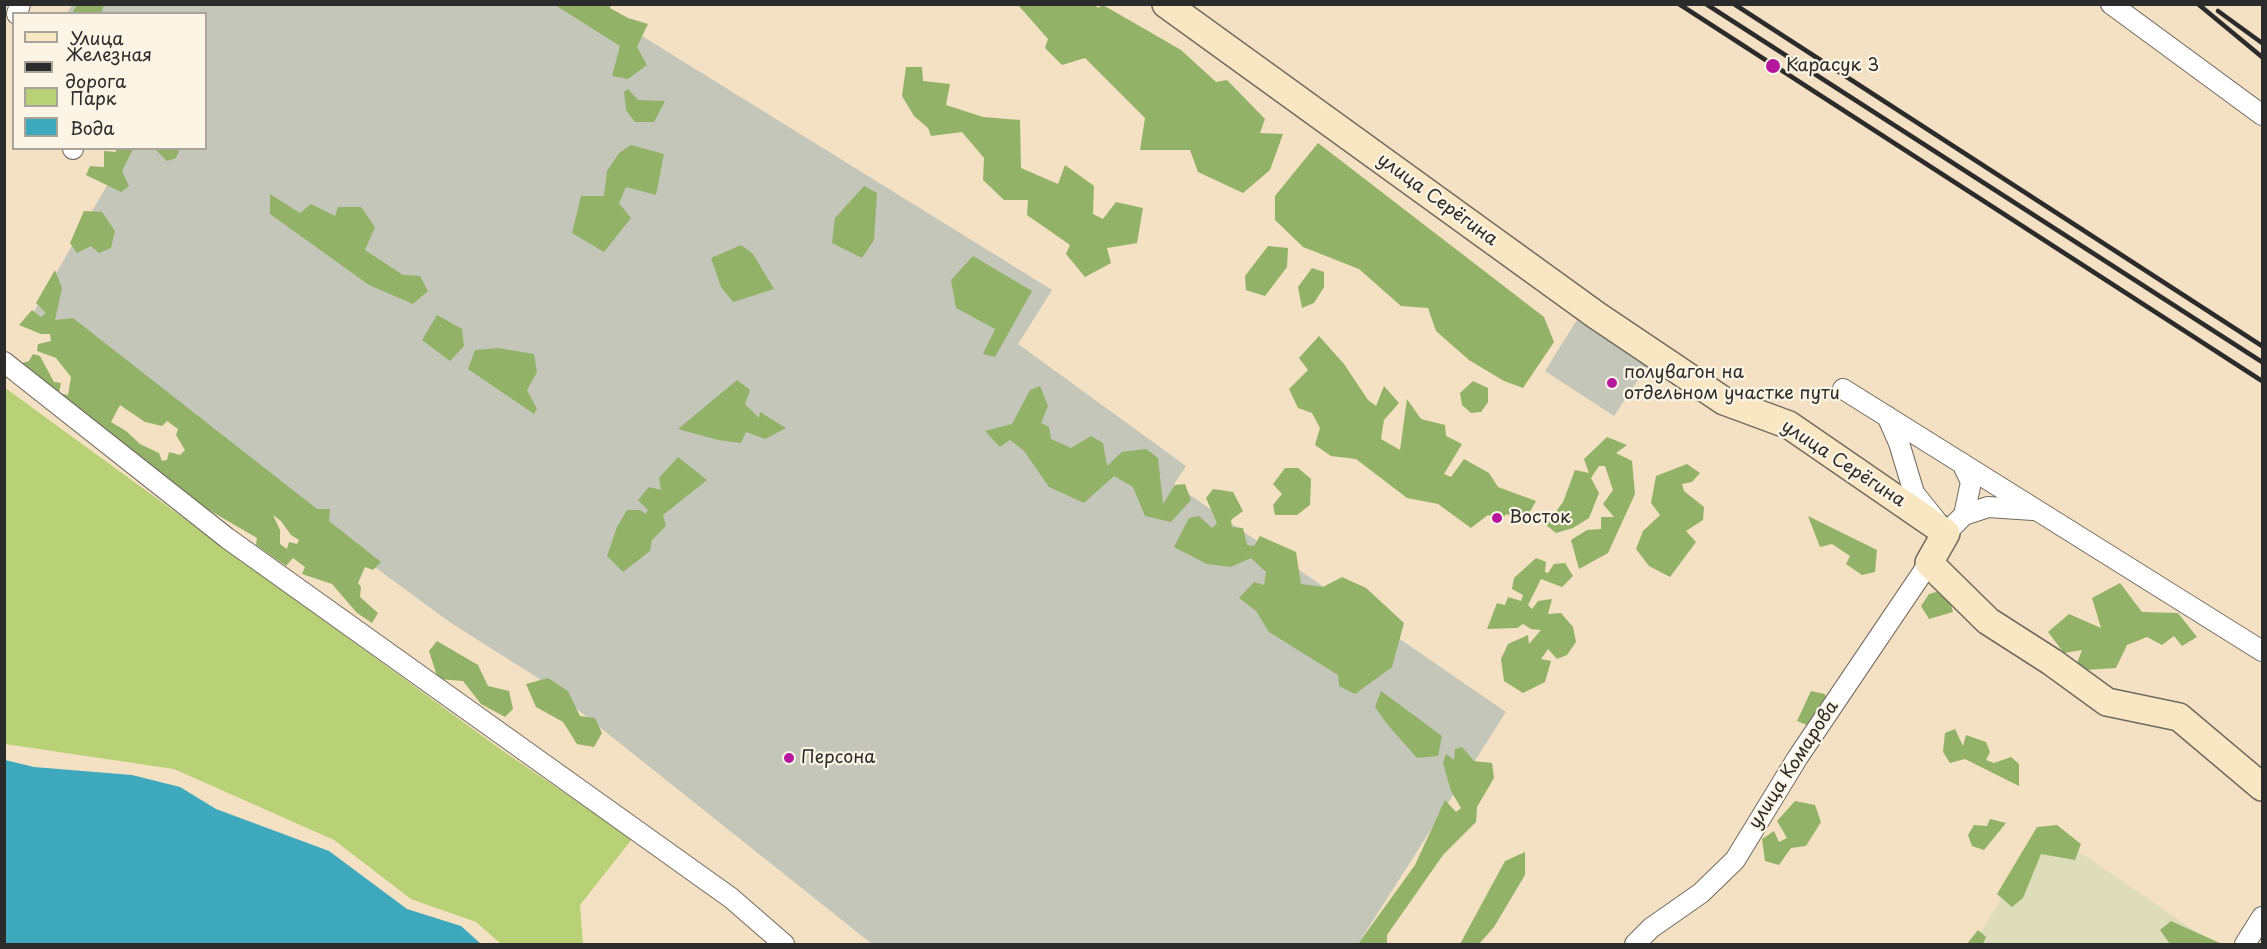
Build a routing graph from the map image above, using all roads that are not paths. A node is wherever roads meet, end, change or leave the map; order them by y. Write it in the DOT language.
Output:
graph roads {
  1 [pos="1166,4"];
  2 [pos="2111,4"];
  3 [pos="2262,115"];
  4 [pos="4,362"];
  5 [pos="1843,389"];
  6 [pos="1887,417"];
  7 [pos="1962,463"];
  8 [pos="2040,512"];
  9 [pos="1955,524"];
  10 [pos="1929,562"];
  11 [pos="2262,651"];
  12 [pos="2262,787"];
  13 [pos="2262,917"];
  14 [pos="783,945"];
  15 [pos="1635,945"];
  16 [pos="2245,945"];
  1 -- 9 [label="street, улица Серёгина"];
  2 -- 3 [label="street"];
  4 -- 14 [label="street"];
  5 -- 6 [label="street"];
  6 -- 7 [label="street"];
  6 -- 9 [label="street"];
  7 -- 8 [label="street"];
  7 -- 9 [label="street"];
  8 -- 9 [label="street"];
  8 -- 11 [label="street"];
  9 -- 10 [label="street"];
  10 -- 12 [label="street"];
  10 -- 15 [label="street, улица Комарова"];
  13 -- 16 [label="street"];
}
